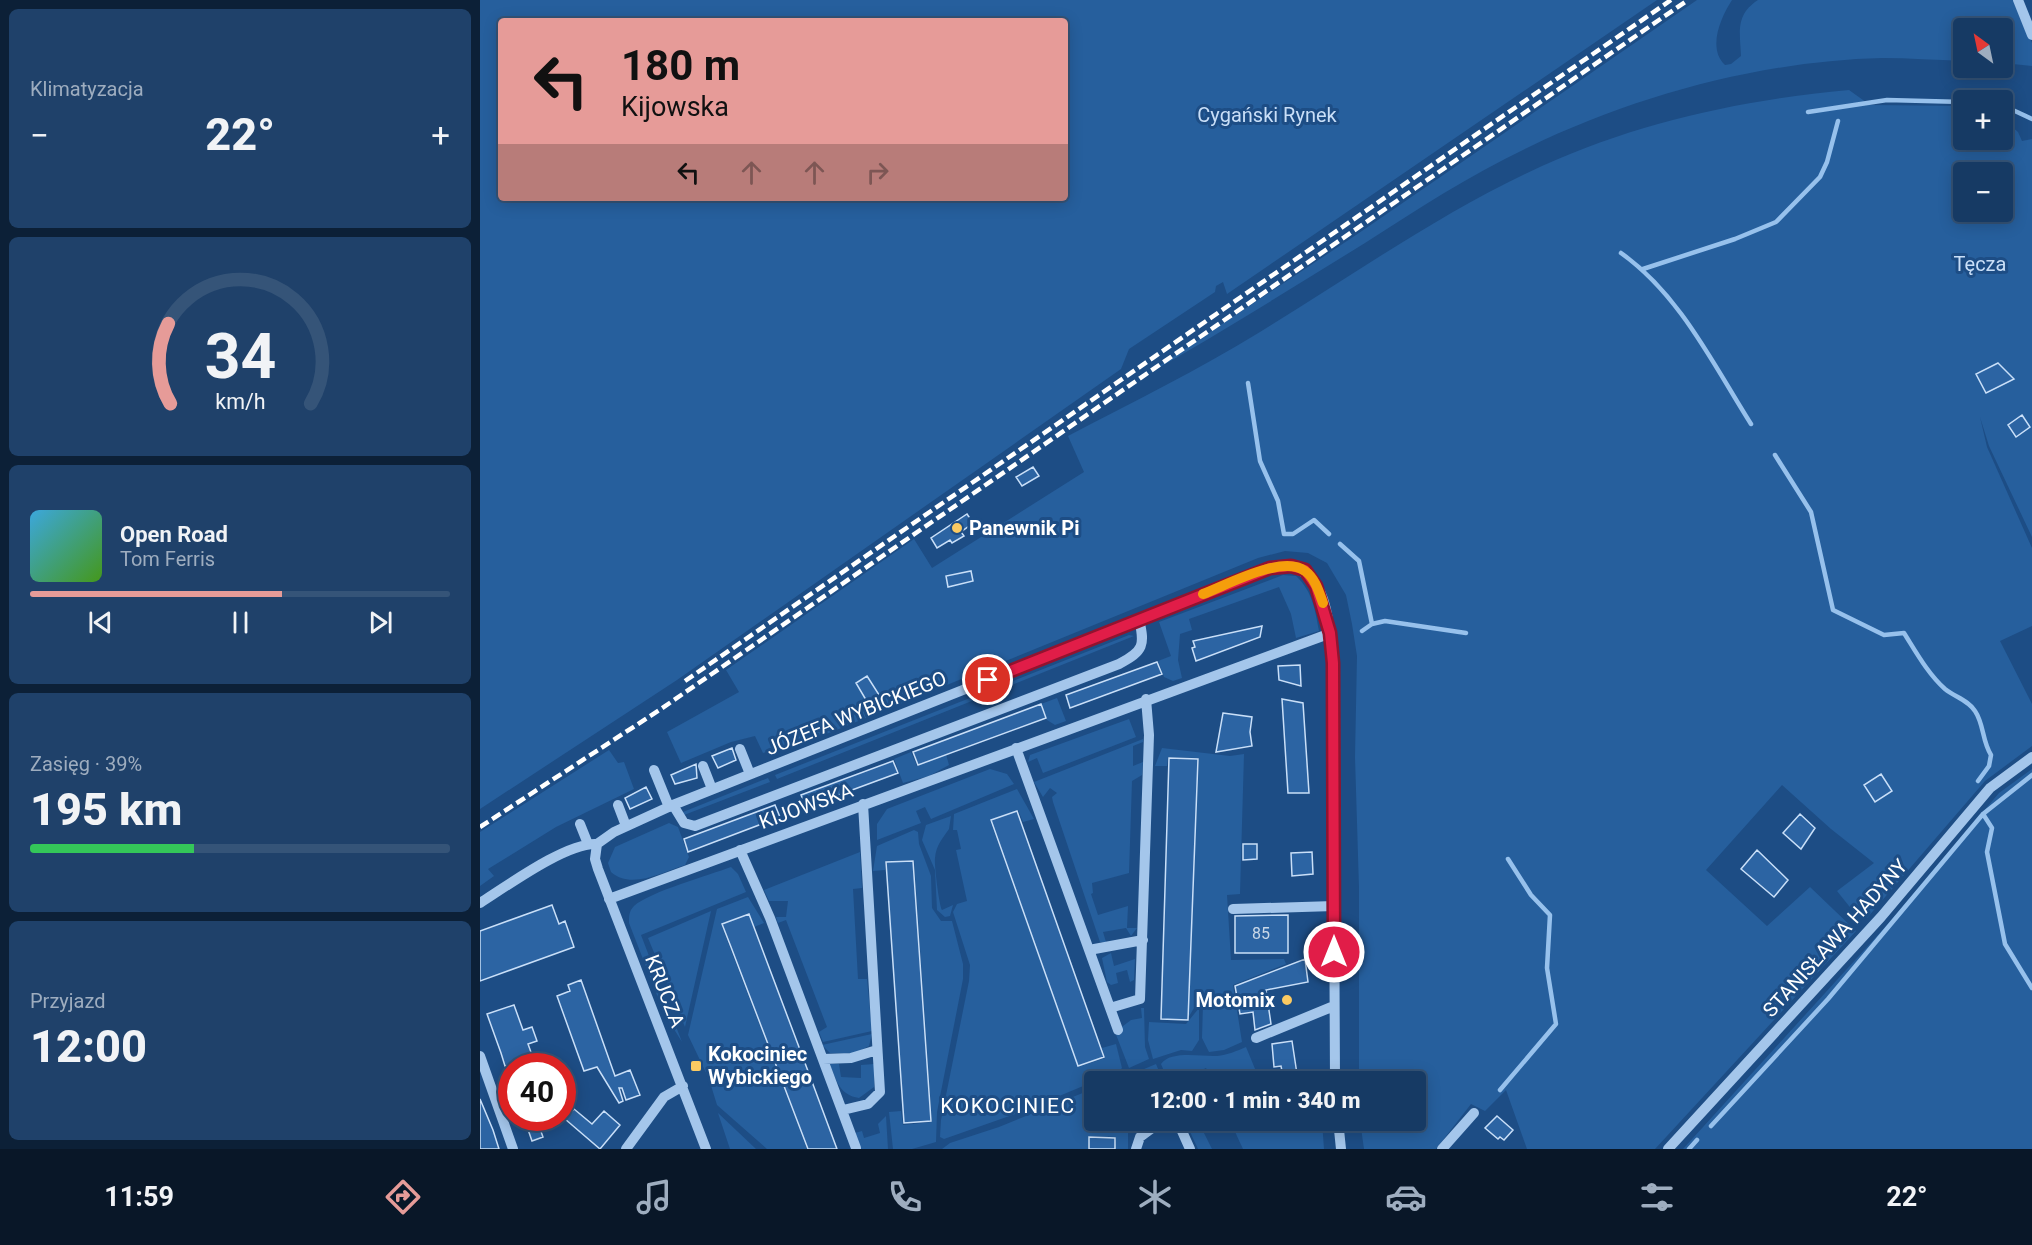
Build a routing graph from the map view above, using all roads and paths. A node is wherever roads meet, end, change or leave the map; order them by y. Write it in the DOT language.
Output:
graph roads {
  1 [pos="2018,0"];
  2 [pos="2032,35"];
  3 [pos="1139,620"];
  4 [pos="1330,633"];
  5 [pos="1146,699"];
  6 [pos="1016,748"];
  7 [pos="740,749"];
  8 [pos="2032,756"];
  9 [pos="703,765"];
  10 [pos="654,770"];
  11 [pos="750,774"];
  12 [pos="712,789"];
  13 [pos="863,804"];
  14 [pos="618,805"];
  15 [pos="671,806"];
  16 [pos="580,824"];
  17 [pos="626,826"];
  18 [pos="593,844"];
  19 [pos="740,850"];
  20 [pos="609,899"];
  21 [pos="480,903"];
  22 [pos="1334,906"];
  23 [pos="1233,909"];
  24 [pos="1143,940"];
  25 [pos="1089,950"];
  26 [pos="1334,1006"];
  27 [pos="1110,1008"];
  28 [pos="1118,1029"];
  29 [pos="1256,1038"];
  30 [pos="877,1050"];
  31 [pos="480,1056"];
  32 [pos="823,1059"];
  33 [pos="1335,1071"];
  34 [pos="683,1086"];
  35 [pos="843,1110"];
  36 [pos="1474,1113"];
  37 [pos="1148,1131"];
  38 [pos="1182,1131"];
  39 [pos="1339,1131"];
  40 [pos="856,1148"];
  41 [pos="513,1149"];
  42 [pos="626,1149"];
  43 [pos="706,1149"];
  44 [pos="1136,1149"];
  45 [pos="1190,1149"];
  46 [pos="1341,1149"];
  47 [pos="1442,1149"];
  48 [pos="1668,1149"];
  1 -- 2 [label="street"];
  3 -- 4 [label="street, JÓZEFA WYBICKIEGO"];
  3 -- 11 [label="street, JÓZEFA WYBICKIEGO"];
  3 -- 15 [label="street"];
  4 -- 5 [label="street, KIJOWSKA"];
  4 -- 22 [label="street"];
  5 -- 6 [label="street, KIJOWSKA"];
  5 -- 24 [label="street"];
  6 -- 13 [label="street, KIJOWSKA"];
  6 -- 25 [label="street"];
  7 -- 11 [label="street"];
  8 -- 48 [label="street, STANISŁAWA HADYNY"];
  9 -- 12 [label="street"];
  10 -- 15 [label="street"];
  11 -- 12 [label="street, JÓZEFA WYBICKIEGO"];
  12 -- 15 [label="street, JÓZEFA WYBICKIEGO"];
  13 -- 19 [label="street, KIJOWSKA"];
  13 -- 30 [label="street"];
  14 -- 17 [label="street"];
  15 -- 17 [label="street, JÓZEFA WYBICKIEGO"];
  16 -- 18 [label="street, KRUCZA"];
  17 -- 18 [label="street, JÓZEFA WYBICKIEGO"];
  18 -- 20 [label="street, KRUCZA"];
  18 -- 21 [label="street, JÓZEFA WYBICKIEGO"];
  19 -- 20 [label="street, KIJOWSKA"];
  19 -- 32 [label="street"];
  20 -- 34 [label="street, KRUCZA"];
  22 -- 23 [label="street"];
  22 -- 26 [label="street"];
  24 -- 25 [label="street"];
  24 -- 27 [label="street"];
  25 -- 27 [label="street"];
  26 -- 29 [label="street"];
  26 -- 33 [label="street"];
  27 -- 28 [label="street"];
  30 -- 32 [label="street"];
  30 -- 35 [label="street"];
  31 -- 41 [label="street"];
  32 -- 35 [label="street"];
  34 -- 42 [label="street"];
  34 -- 43 [label="street, KRUCZA"];
  35 -- 40 [label="street"];
  36 -- 47 [label="street"];
  37 -- 44 [label="street"];
  38 -- 45 [label="street"];
  39 -- 46 [label="street"];
}
